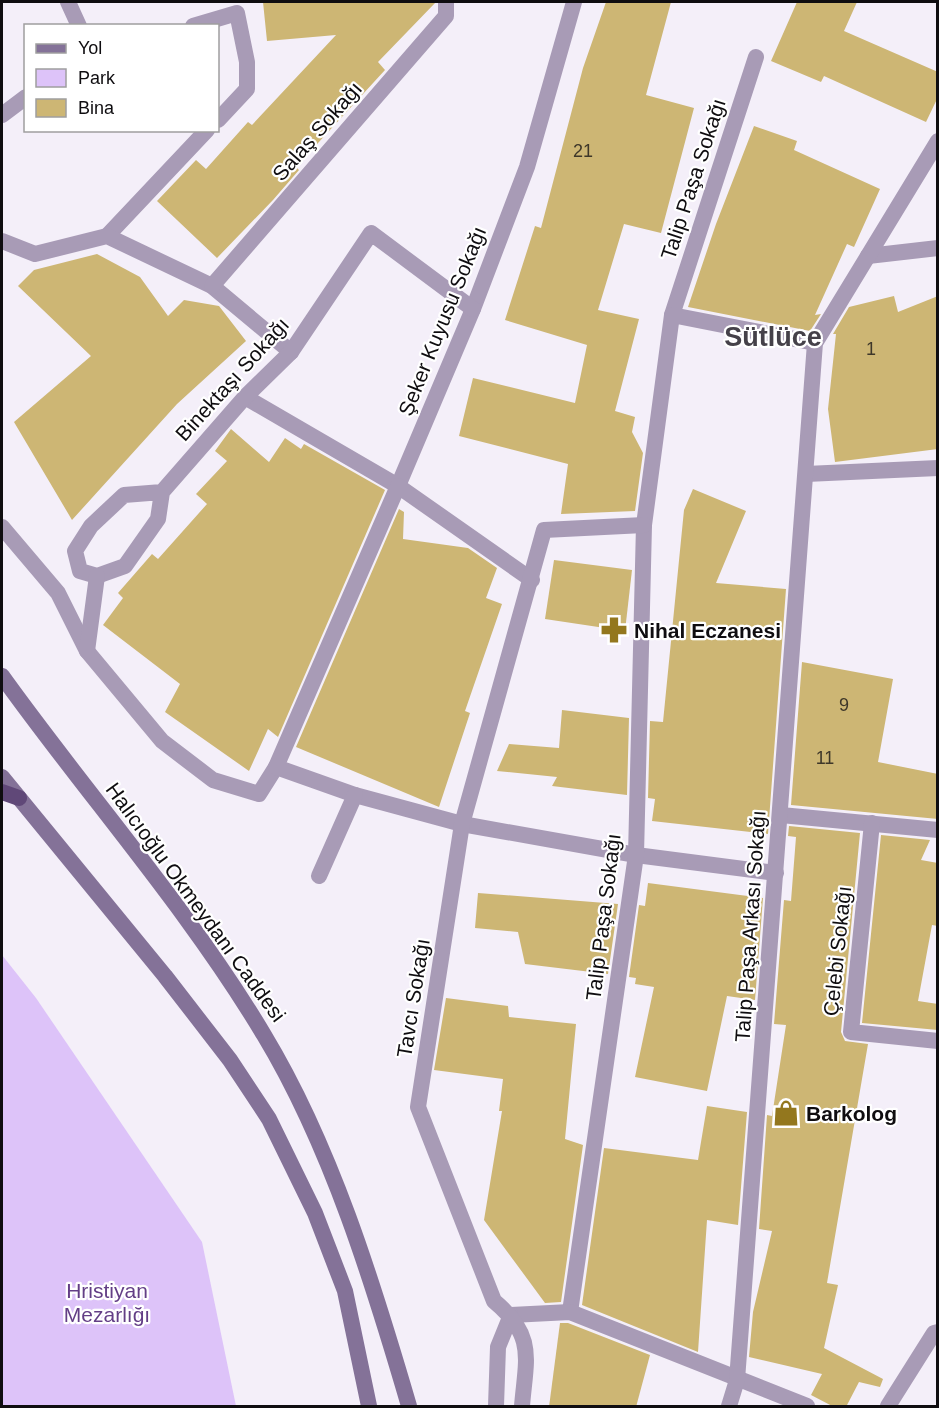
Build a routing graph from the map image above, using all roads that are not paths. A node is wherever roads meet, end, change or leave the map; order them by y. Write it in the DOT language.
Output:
graph roads {
  1 [pos="68,2"];
  2 [pos="446,2"];
  3 [pos="574,2"];
  4 [pos="237,7"];
  5 [pos="78,24"];
  6 [pos="198,24"];
  7 [pos="756,57"];
  8 [pos="24,98"];
  9 [pos="2,115"];
  10 [pos="219,119"];
  11 [pos="205,132"];
  12 [pos="937,143"];
  13 [pos="106,236"];
  14 [pos="2,241"];
  15 [pos="938,248"];
  16 [pos="868,256"];
  17 [pos="212,286"];
  18 [pos="473,309"];
  19 [pos="672,315"];
  20 [pos="815,344"];
  21 [pos="291,352"];
  22 [pos="246,397"];
  23 [pos="938,468"];
  24 [pos="806,474"];
  25 [pos="398,486"];
  26 [pos="162,492"];
  27 [pos="644,525"];
  28 [pos="2,527"];
  29 [pos="97,576"];
  30 [pos="532,580"];
  31 [pos="87,651"];
  32 [pos="2,676"];
  33 [pos="276,767"];
  34 [pos="2,777"];
  35 [pos="2,792"];
  36 [pos="355,795"];
  37 [pos="19,798"];
  38 [pos="781,815"];
  39 [pos="872,823"];
  40 [pos="462,824"];
  41 [pos="938,830"];
  42 [pos="636,855"];
  43 [pos="776,873"];
  44 [pos="319,876"];
  45 [pos="938,1041"];
  46 [pos="570,1312"];
  47 [pos="511,1315"];
  48 [pos="938,1332"];
  49 [pos="737,1380"];
  50 [pos="369,1407"];
  51 [pos="409,1407"];
  52 [pos="496,1407"];
  53 [pos="522,1407"];
  54 [pos="729,1407"];
  55 [pos="807,1407"];
  56 [pos="888,1407"];
  1 -- 5 [label="street"];
  2 -- 17 [label="street, Salaş Sokağı"];
  3 -- 18 [label="street, Şeker Kuyusu Sokağı"];
  4 -- 6 [label="street"];
  4 -- 10 [label="street"];
  7 -- 19 [label="street, Talip Paşa Sokağı"];
  8 -- 9 [label="street"];
  11 -- 13 [label="street"];
  12 -- 16 [label="street, Talip Paşa Arkası Sokağı"];
  13 -- 14 [label="street"];
  13 -- 17 [label="street"];
  15 -- 16 [label="street"];
  16 -- 20 [label="street, Talip Paşa Arkası Sokağı"];
  17 -- 21 [label="street"];
  18 -- 21 [label="street, Binektaşı Sokağı"];
  18 -- 25 [label="street, Şeker Kuyusu Sokağı"];
  19 -- 20 [label="street"];
  19 -- 27 [label="street, Talip Paşa Sokağı"];
  20 -- 24 [label="street, Talip Paşa Arkası Sokağı"];
  21 -- 22 [label="street, Binektaşı Sokağı"];
  22 -- 25 [label="street"];
  22 -- 26 [label="street, Binektaşı Sokağı"];
  23 -- 24 [label="street"];
  24 -- 38 [label="street, Talip Paşa Arkası Sokağı"];
  25 -- 30 [label="street"];
  25 -- 33 [label="street, Şeker Kuyusu Sokağı"];
  26 -- 29 [label="street"];
  26 -- 29 [label="street"];
  27 -- 30 [label="street, Tavcı Sokağı"];
  27 -- 42 [label="street, Talip Paşa Sokağı"];
  28 -- 31 [label="street"];
  29 -- 31 [label="street"];
  30 -- 40 [label="street, Tavcı Sokağı"];
  31 -- 33 [label="street, Şeker Kuyusu Sokağı"];
  32 -- 51 [label="main road, Halıcıoğlu Okmeydanı Caddesi"];
  33 -- 36 [label="street"];
  34 -- 37 [label="main road"];
  35 -- 37 [label="highway"];
  36 -- 40 [label="street"];
  36 -- 44 [label="street"];
  37 -- 50 [label="main road"];
  38 -- 39 [label="street"];
  38 -- 43 [label="street, Talip Paşa Arkası Sokağı"];
  39 -- 41 [label="street"];
  39 -- 45 [label="street, Çelebi Sokağı"];
  40 -- 42 [label="street"];
  40 -- 47 [label="street, Tavcı Sokağı"];
  42 -- 43 [label="street"];
  42 -- 46 [label="street, Talip Paşa Sokağı"];
  43 -- 49 [label="street, Talip Paşa Arkası Sokağı"];
  46 -- 47 [label="street"];
  46 -- 49 [label="street"];
  47 -- 52 [label="street"];
  47 -- 53 [label="street, Tavcı Sokağı"];
  48 -- 56 [label="street"];
  49 -- 54 [label="street, Talip Paşa Arkası Sokağı"];
  49 -- 55 [label="street"];
}
